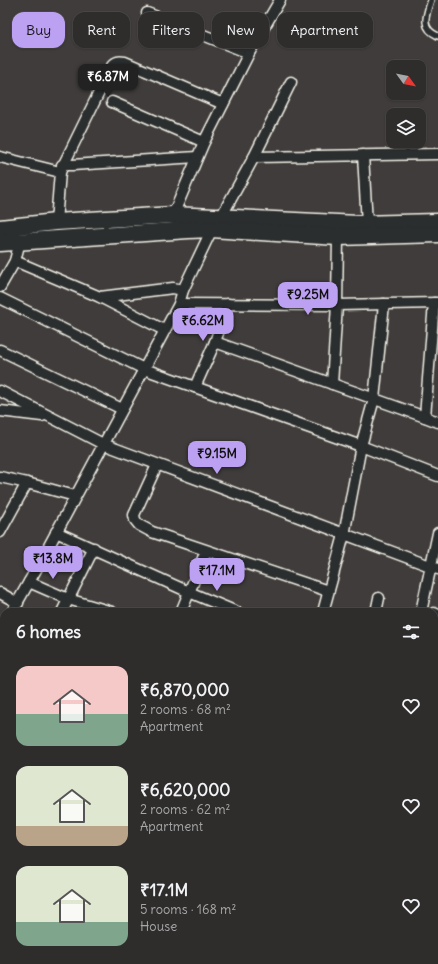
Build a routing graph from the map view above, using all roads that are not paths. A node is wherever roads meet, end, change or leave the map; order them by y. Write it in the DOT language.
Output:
graph roads {
  1 [pos="280,0"];
  2 [pos="432,0"];
  3 [pos="204,35"];
  4 [pos="438,36"];
  5 [pos="249,53"];
  6 [pos="291,82"];
  7 [pos="112,102"];
  8 [pos="223,104"];
  9 [pos="204,142"];
  10 [pos="438,154"];
  11 [pos="362,156"];
  12 [pos="0,157"];
  13 [pos="197,157"];
  14 [pos="254,157"];
  15 [pos="61,168"];
  16 [pos="173,215"];
  17 [pos="56,222"];
  18 [pos="438,222"];
  19 [pos="217,223"];
  20 [pos="367,224"];
  21 [pos="0,228"];
  22 [pos="438,234"];
  23 [pos="338,237"];
  24 [pos="20,241"];
  25 [pos="0,243"];
  26 [pos="15,261"];
  27 [pos="0,287"];
  28 [pos="183,290"];
  29 [pos="100,297"];
  30 [pos="0,298"];
  31 [pos="436,303"];
  32 [pos="179,304"];
  33 [pos="228,304"];
  34 [pos="384,304"];
  35 [pos="337,305"];
  36 [pos="164,330"];
  37 [pos="215,342"];
  38 [pos="0,350"];
  39 [pos="144,369"];
  40 [pos="332,384"];
  41 [pos="195,387"];
  42 [pos="0,391"];
  43 [pos="374,399"];
  44 [pos="122,409"];
  45 [pos="0,411"];
  46 [pos="50,417"];
  47 [pos="425,417"];
  48 [pos="438,422"];
  49 [pos="103,444"];
  50 [pos="362,446"];
  51 [pos="158,465"];
  52 [pos="438,476"];
  53 [pos="0,477"];
  54 [pos="27,483"];
  55 [pos="75,496"];
  56 [pos="0,532"];
  57 [pos="56,532"];
  58 [pos="438,533"];
  59 [pos="344,535"];
  60 [pos="94,548"];
  61 [pos="206,551"];
  62 [pos="434,567"];
  63 [pos="29,582"];
  64 [pos="328,591"];
  65 [pos="0,592"];
  66 [pos="189,592"];
  67 [pos="379,598"];
  68 [pos="68,599"];
  69 [pos="18,603"];
  70 [pos="15,608"];
  71 [pos="64,608"];
  72 [pos="98,608"];
  73 [pos="183,608"];
  74 [pos="224,608"];
  75 [pos="324,608"];
  76 [pos="377,608"];
  77 [pos="425,608"];
  1 -- 5 [label="street"];
  2 -- 4 [label="lane"];
  3 -- 5 [label="street"];
  5 -- 8 [label="street"];
  6 -- 14 [label="street"];
  7 -- 9 [label="street"];
  8 -- 9 [label="street"];
  8 -- 15 [label="street"];
  9 -- 13 [label="street"];
  10 -- 11 [label="street"];
  11 -- 14 [label="street"];
  11 -- 20 [label="street"];
  12 -- 15 [label="street"];
  13 -- 15 [label="street"];
  13 -- 16 [label="street"];
  14 -- 19 [label="street"];
  15 -- 17 [label="street"];
  16 -- 17 [label="main road"];
  16 -- 19 [label="main road"];
  17 -- 21 [label="main road"];
  18 -- 20 [label="main road"];
  19 -- 20 [label="main road"];
  19 -- 23 [label="main road"];
  19 -- 24 [label="main road"];
  19 -- 28 [label="street"];
  22 -- 23 [label="main road"];
  23 -- 35 [label="street"];
  24 -- 25 [label="main road"];
  24 -- 26 [label="street"];
  26 -- 27 [label="street"];
  26 -- 29 [label="street"];
  28 -- 29 [label="street"];
  28 -- 32 [label="street"];
  29 -- 36 [label="street"];
  30 -- 39 [label="street"];
  31 -- 34 [label="street"];
  31 -- 47 [label="street"];
  32 -- 33 [label="street"];
  32 -- 36 [label="street"];
  33 -- 35 [label="street"];
  33 -- 37 [label="street"];
  34 -- 35 [label="street"];
  34 -- 43 [label="street"];
  35 -- 40 [label="street"];
  36 -- 39 [label="street"];
  37 -- 40 [label="street"];
  37 -- 41 [label="street"];
  38 -- 44 [label="street"];
  39 -- 41 [label="street"];
  39 -- 44 [label="street"];
  40 -- 43 [label="street"];
  41 -- 50 [label="street"];
  42 -- 46 [label="street"];
  43 -- 47 [label="street"];
  43 -- 50 [label="street"];
  44 -- 49 [label="street"];
  45 -- 46 [label="street"];
  46 -- 49 [label="street"];
  47 -- 48 [label="street"];
  49 -- 51 [label="street"];
  49 -- 55 [label="street"];
  50 -- 52 [label="street"];
  50 -- 59 [label="street"];
  51 -- 59 [label="street"];
  51 -- 61 [label="street"];
  53 -- 54 [label="street"];
  54 -- 55 [label="street"];
  54 -- 56 [label="street"];
  55 -- 57 [label="street"];
  57 -- 60 [label="street"];
  57 -- 63 [label="street"];
  58 -- 62 [label="street"];
  59 -- 62 [label="street"];
  59 -- 64 [label="street"];
  60 -- 66 [label="street"];
  60 -- 68 [label="street"];
  61 -- 64 [label="street"];
  61 -- 66 [label="street"];
  62 -- 77 [label="street"];
  63 -- 68 [label="street"];
  63 -- 69 [label="street"];
  64 -- 75 [label="street"];
  65 -- 69 [label="street"];
  66 -- 73 [label="street"];
  66 -- 74 [label="street"];
  67 -- 76 [label="street"];
  68 -- 71 [label="street"];
  68 -- 72 [label="street"];
  69 -- 70 [label="street"];
}
